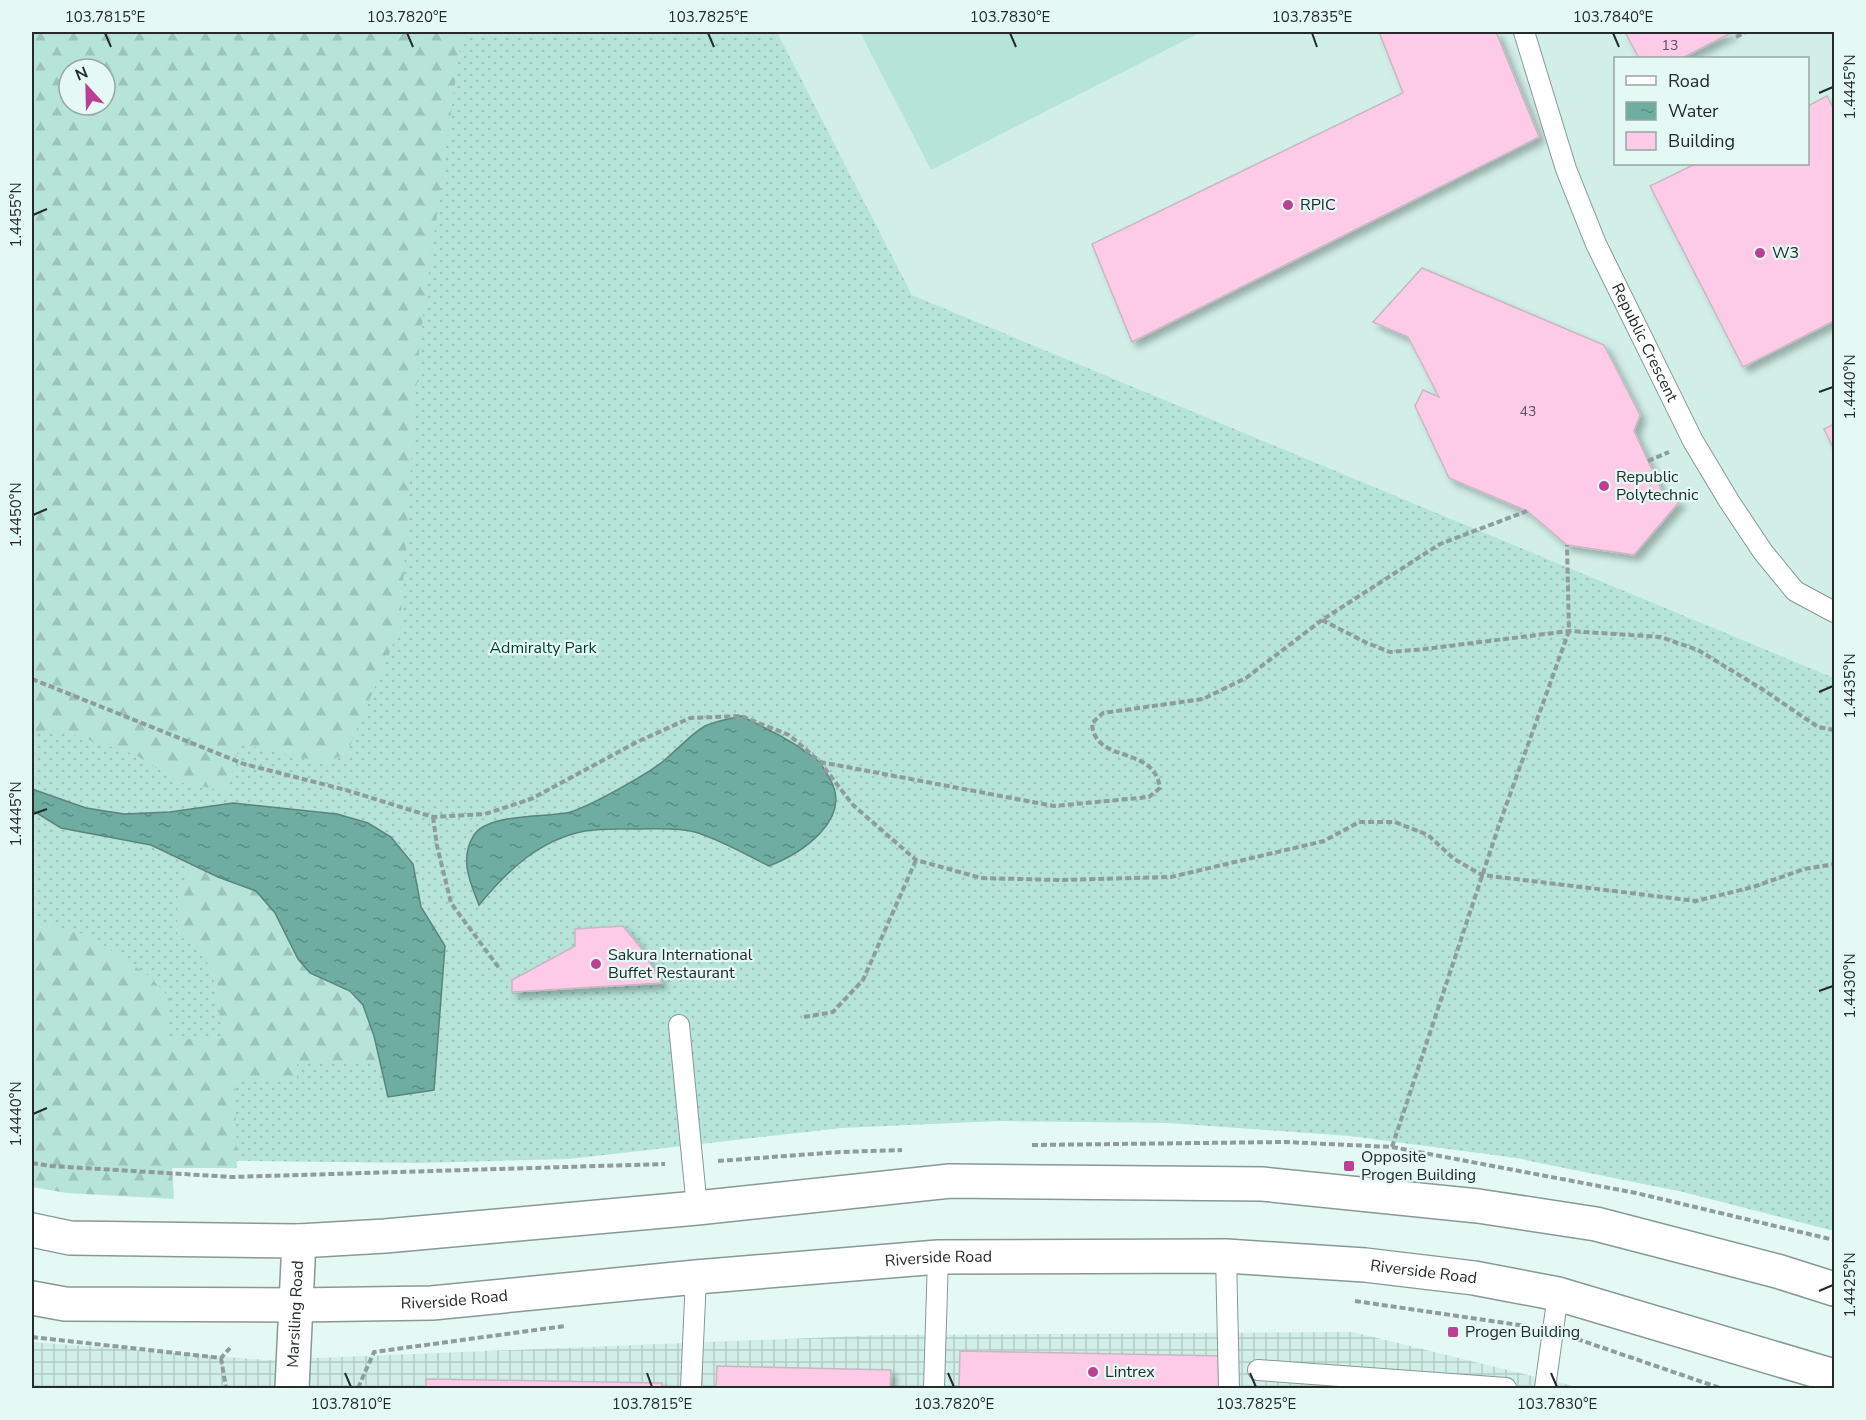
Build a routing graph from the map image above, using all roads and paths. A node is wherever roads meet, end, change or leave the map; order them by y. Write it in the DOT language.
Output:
graph roads {
  1 [pos="1524,32"];
  2 [pos="1746,32"];
  3 [pos="1736,37"];
  4 [pos="1527,511"];
  5 [pos="1567,545"];
  6 [pos="1834,612"];
  7 [pos="1322,620"];
  8 [pos="1569,631"];
  9 [pos="32,679"];
  10 [pos="1834,730"];
  11 [pos="819,761"];
  12 [pos="433,817"];
  13 [pos="916,860"];
  14 [pos="1834,864"];
  15 [pos="1482,875"];
  16 [pos="499,968"];
  17 [pos="804,1017"];
  18 [pos="679,1026"];
  19 [pos="1392,1147"];
  20 [pos="32,1163"];
  21 [pos="633,1165"];
  22 [pos="697,1208"];
  23 [pos="32,1230"];
  24 [pos="299,1241"];
  25 [pos="1226,1256"];
  26 [pos="938,1257"];
  27 [pos="696,1277"];
  28 [pos="1834,1289"];
  29 [pos="1558,1294"];
  30 [pos="32,1298"];
  31 [pos="296,1305"];
  32 [pos="1553,1330"];
  33 [pos="32,1337"];
  34 [pos="230,1348"];
  35 [pos="374,1352"];
  36 [pos="221,1358"];
  37 [pos="1258,1370"];
  38 [pos="1834,1376"];
  39 [pos="226,1389"];
  40 [pos="292,1389"];
  41 [pos="358,1389"];
  42 [pos="691,1389"];
  43 [pos="934,1389"];
  44 [pos="1229,1389"];
  45 [pos="1506,1389"];
  46 [pos="1545,1389"];
  47 [pos="1720,1389"];
  1 -- 6 [label="lane, Republic Crescent"];
  2 -- 3 [label="path"];
  4 -- 7 [label="path"];
  5 -- 8 [label="path"];
  7 -- 8 [label="path"];
  7 -- 11 [label="path"];
  8 -- 10 [label="path"];
  8 -- 15 [label="path"];
  9 -- 12 [label="path"];
  11 -- 12 [label="path"];
  11 -- 13 [label="path"];
  12 -- 16 [label="path"];
  13 -- 15 [label="path"];
  13 -- 17 [label="path"];
  14 -- 15 [label="path"];
  15 -- 19 [label="path"];
  18 -- 22 [label="lane"];
  20 -- 21 [label="path"];
  22 -- 24 [label="main road"];
  22 -- 28 [label="main road"];
  23 -- 24 [label="main road"];
  24 -- 31 [label="main road, Marsiling Road"];
  25 -- 26 [label="main road, Riverside Road"];
  25 -- 29 [label="main road, Riverside Road"];
  25 -- 44 [label="lane"];
  26 -- 27 [label="main road, Riverside Road"];
  26 -- 43 [label="lane"];
  27 -- 31 [label="main road, Riverside Road"];
  27 -- 42 [label="lane"];
  29 -- 32 [label="lane"];
  29 -- 38 [label="main road, Riverside Road"];
  30 -- 31 [label="main road, Riverside Road"];
  31 -- 40 [label="main road, Marsiling Road"];
  32 -- 46 [label="lane"];
  32 -- 47 [label="path"];
  33 -- 36 [label="path"];
  34 -- 36 [label="path"];
  35 -- 41 [label="path"];
  36 -- 39 [label="path"];
  37 -- 45 [label="lane"];
}
